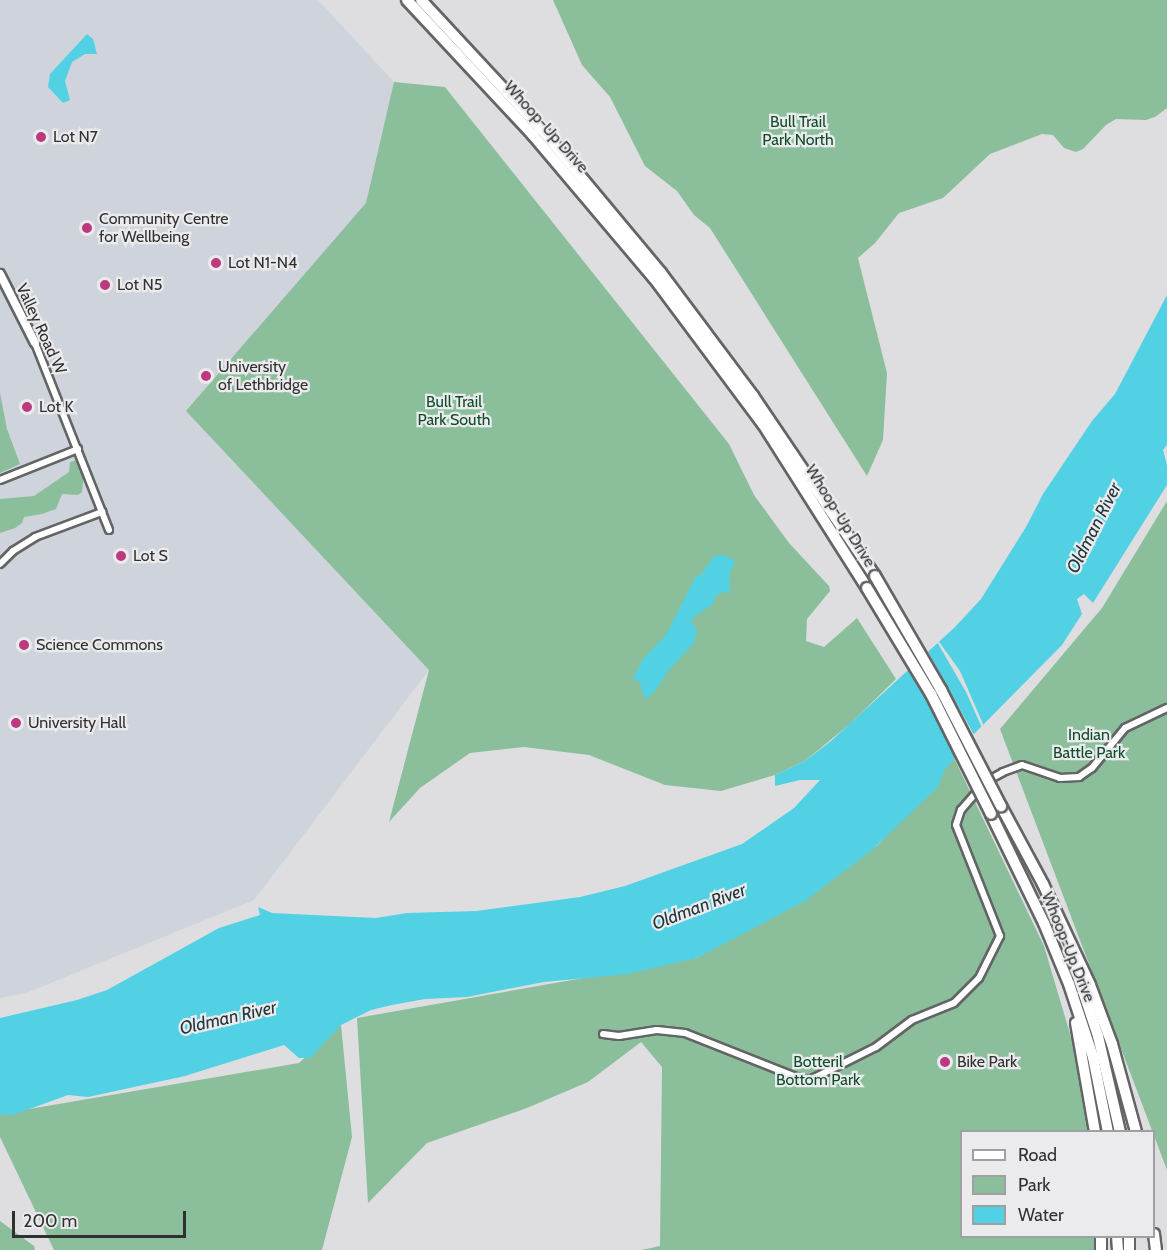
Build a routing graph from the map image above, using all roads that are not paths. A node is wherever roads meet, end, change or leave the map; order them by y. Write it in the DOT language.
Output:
graph roads {
  1 [pos="407,0"];
  2 [pos="421,0"];
  3 [pos="0,274"];
  4 [pos="0,280"];
  5 [pos="7,287"];
  6 [pos="35,343"];
  7 [pos="78,449"];
  8 [pos="0,480"];
  9 [pos="102,512"];
  10 [pos="109,530"];
  11 [pos="0,564"];
  12 [pos="1167,708"];
  13 [pos="1001,806"];
  14 [pos="1069,984"];
  15 [pos="603,1034"];
  16 [pos="1095,1130"];
  17 [pos="1108,1130"];
  18 [pos="1120,1130"];
  19 [pos="1136,1130"];
  1 -- 14 [label="highway, Whoop-Up Drive, bridge"];
  2 -- 13 [label="highway, Whoop-Up Drive, bridge"];
  3 -- 5 [label="street, Valley Road W"];
  4 -- 5 [label="street"];
  5 -- 6 [label="street, Valley Road W"];
  6 -- 7 [label="street, Valley Road W"];
  7 -- 8 [label="street"];
  7 -- 9 [label="street, Valley Road W"];
  9 -- 10 [label="street, Valley Road W"];
  9 -- 11 [label="street"];
  12 -- 15 [label="street"];
  13 -- 18 [label="highway, Whoop-Up Drive"];
  13 -- 19 [label="highway"];
  14 -- 16 [label="highway"];
  14 -- 17 [label="highway, Whoop-Up Drive"];
}
